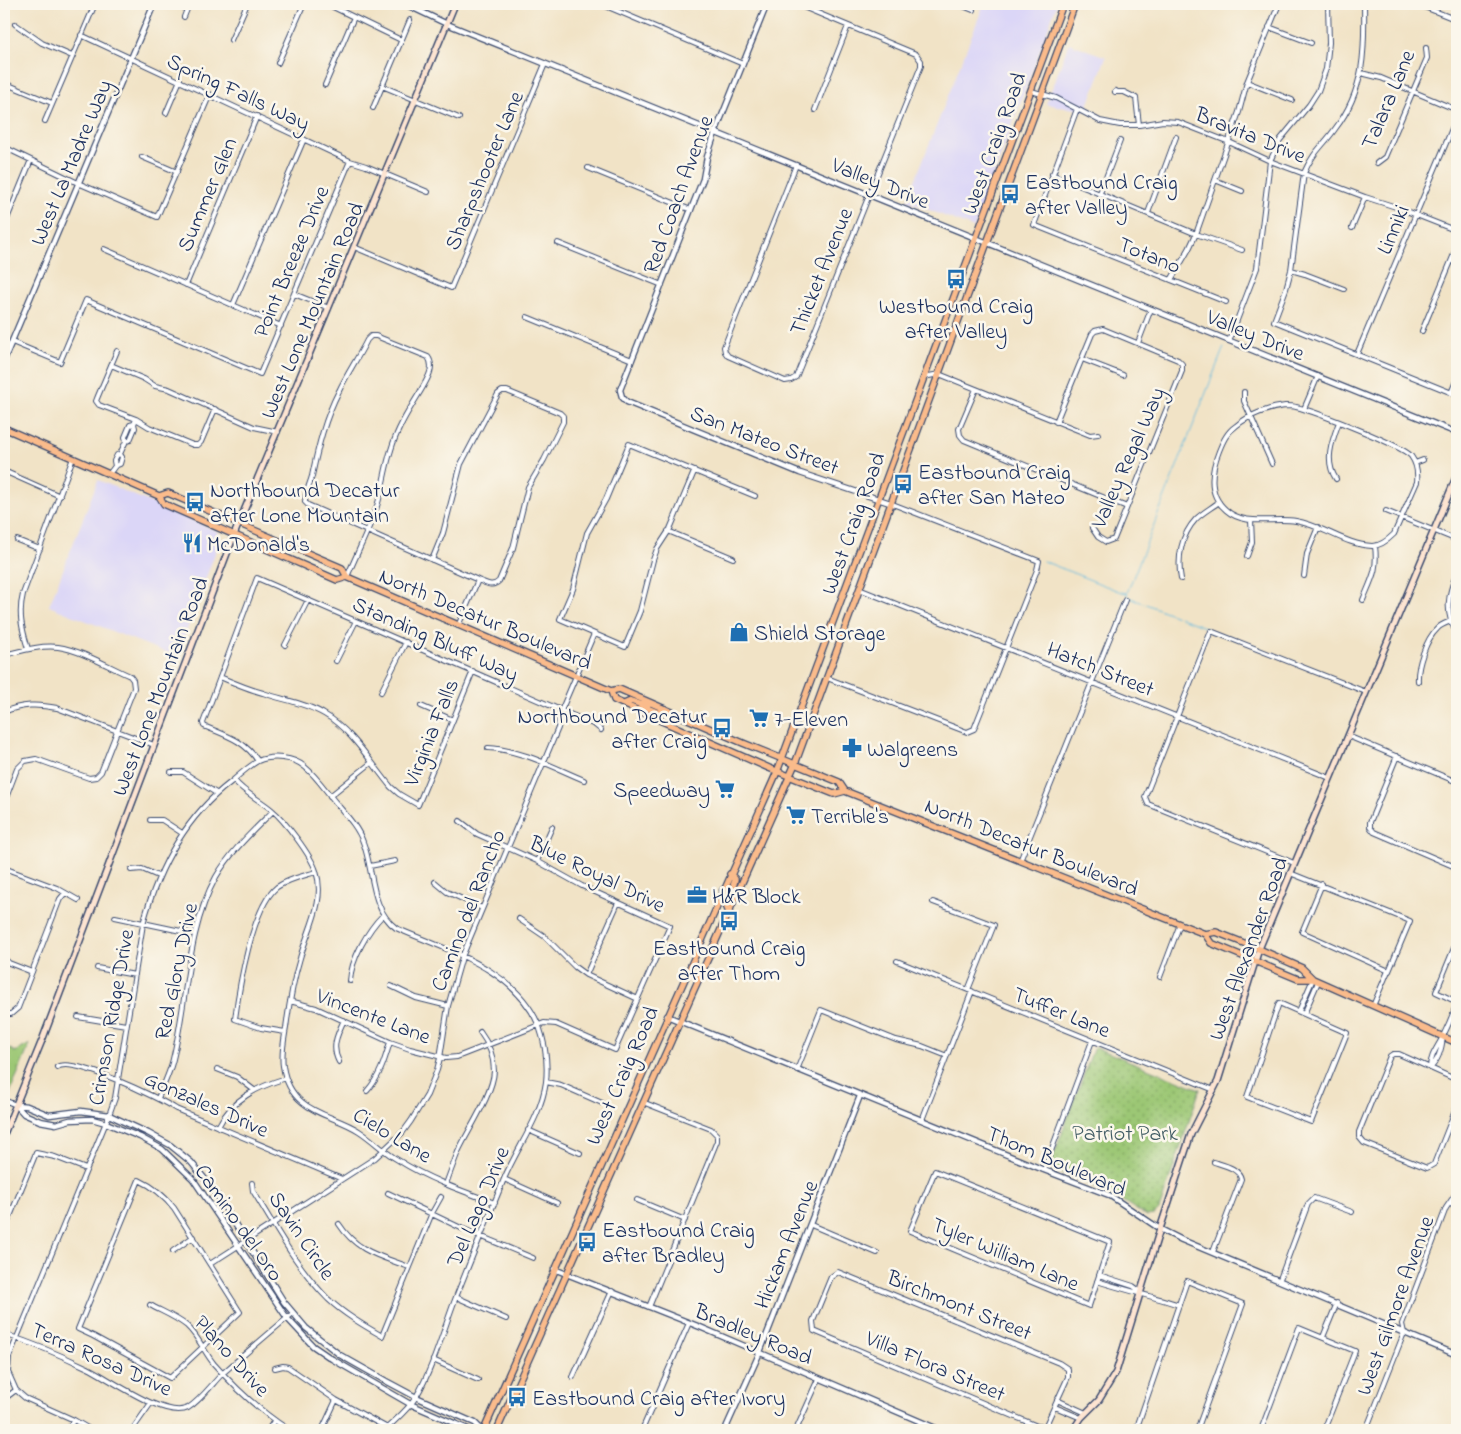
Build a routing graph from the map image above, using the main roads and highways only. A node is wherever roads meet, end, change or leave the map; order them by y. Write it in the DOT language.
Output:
graph roads {
  1 [pos="455,4"];
  2 [pos="1063,4"];
  3 [pos="1076,4"];
  4 [pos="4,428"];
  5 [pos="1457,475"];
  6 [pos="159,496"];
  7 [pos="239,524"];
  8 [pos="234,535"];
  9 [pos="347,577"];
  10 [pos="828,638"];
  11 [pos="840,642"];
  12 [pos="611,691"];
  13 [pos="651,703"];
  14 [pos="624,704"];
  15 [pos="665,709"];
  16 [pos="637,710"];
  17 [pos="782,759"];
  18 [pos="795,764"];
  19 [pos="777,772"];
  20 [pos="790,777"];
  21 [pos="845,791"];
  22 [pos="730,874"];
  23 [pos="723,890"];
  24 [pos="736,897"];
  25 [pos="729,913"];
  26 [pos="1205,934"];
  27 [pos="1259,950"];
  28 [pos="1256,961"];
  29 [pos="1315,980"];
  30 [pos="1457,1043"];
  31 [pos="4,1134"];
  32 [pos="1077,1424"];
  33 [pos="483,1430"];
  34 [pos="498,1430"];
  35 [pos="1068,1430"];
  36 [pos="1073,1430"];
  1 -- 7 [label="main road, West Lone Mountain Road"];
  2 -- 10 [label="main road, West Craig Road"];
  3 -- 11 [label="main road, West Craig Road"];
  4 -- 6 [label="main road, North Decatur Boulevard"];
  5 -- 27 [label="main road, West Alexander Road"];
  6 -- 7 [label="main road, North Decatur Boulevard"];
  6 -- 8 [label="main road, North Decatur Boulevard"];
  7 -- 8 [label="main road, West Lone Mountain Road"];
  7 -- 9 [label="main road, North Decatur Boulevard"];
  8 -- 9 [label="main road, North Decatur Boulevard"];
  8 -- 31 [label="main road, West Lone Mountain Road"];
  9 -- 12 [label="main road, North Decatur Boulevard"];
  10 -- 11 [label="main road"];
  10 -- 17 [label="main road, West Craig Road"];
  11 -- 18 [label="main road, West Craig Road"];
  12 -- 13 [label="main road, North Decatur Boulevard"];
  12 -- 14 [label="main road, North Decatur Boulevard"];
  13 -- 14 [label="main road"];
  13 -- 15 [label="main road, North Decatur Boulevard"];
  14 -- 16 [label="main road, North Decatur Boulevard"];
  15 -- 16 [label="main road"];
  15 -- 17 [label="main road, North Decatur Boulevard"];
  16 -- 19 [label="main road, North Decatur Boulevard"];
  17 -- 18 [label="main road, North Decatur Boulevard"];
  17 -- 19 [label="main road, West Craig Road"];
  18 -- 20 [label="main road, West Craig Road"];
  18 -- 21 [label="main road, North Decatur Boulevard"];
  19 -- 20 [label="main road, North Decatur Boulevard"];
  19 -- 22 [label="main road, West Craig Road"];
  20 -- 21 [label="main road, North Decatur Boulevard"];
  20 -- 24 [label="main road, West Craig Road"];
  21 -- 26 [label="main road, North Decatur Boulevard"];
  22 -- 23 [label="main road, West Craig Road"];
  22 -- 24 [label="main road"];
  23 -- 25 [label="main road"];
  23 -- 33 [label="main road, West Craig Road"];
  24 -- 25 [label="main road, West Craig Road"];
  25 -- 34 [label="main road, West Craig Road"];
  26 -- 27 [label="main road, North Decatur Boulevard"];
  26 -- 28 [label="main road, North Decatur Boulevard"];
  27 -- 28 [label="main road, West Alexander Road"];
  27 -- 29 [label="main road, North Decatur Boulevard"];
  28 -- 29 [label="main road, North Decatur Boulevard"];
  28 -- 32 [label="main road, West Alexander Road"];
  29 -- 30 [label="main road, North Decatur Boulevard"];
  32 -- 35 [label="main road"];
  32 -- 36 [label="main road, West Alexander Road"];
}
